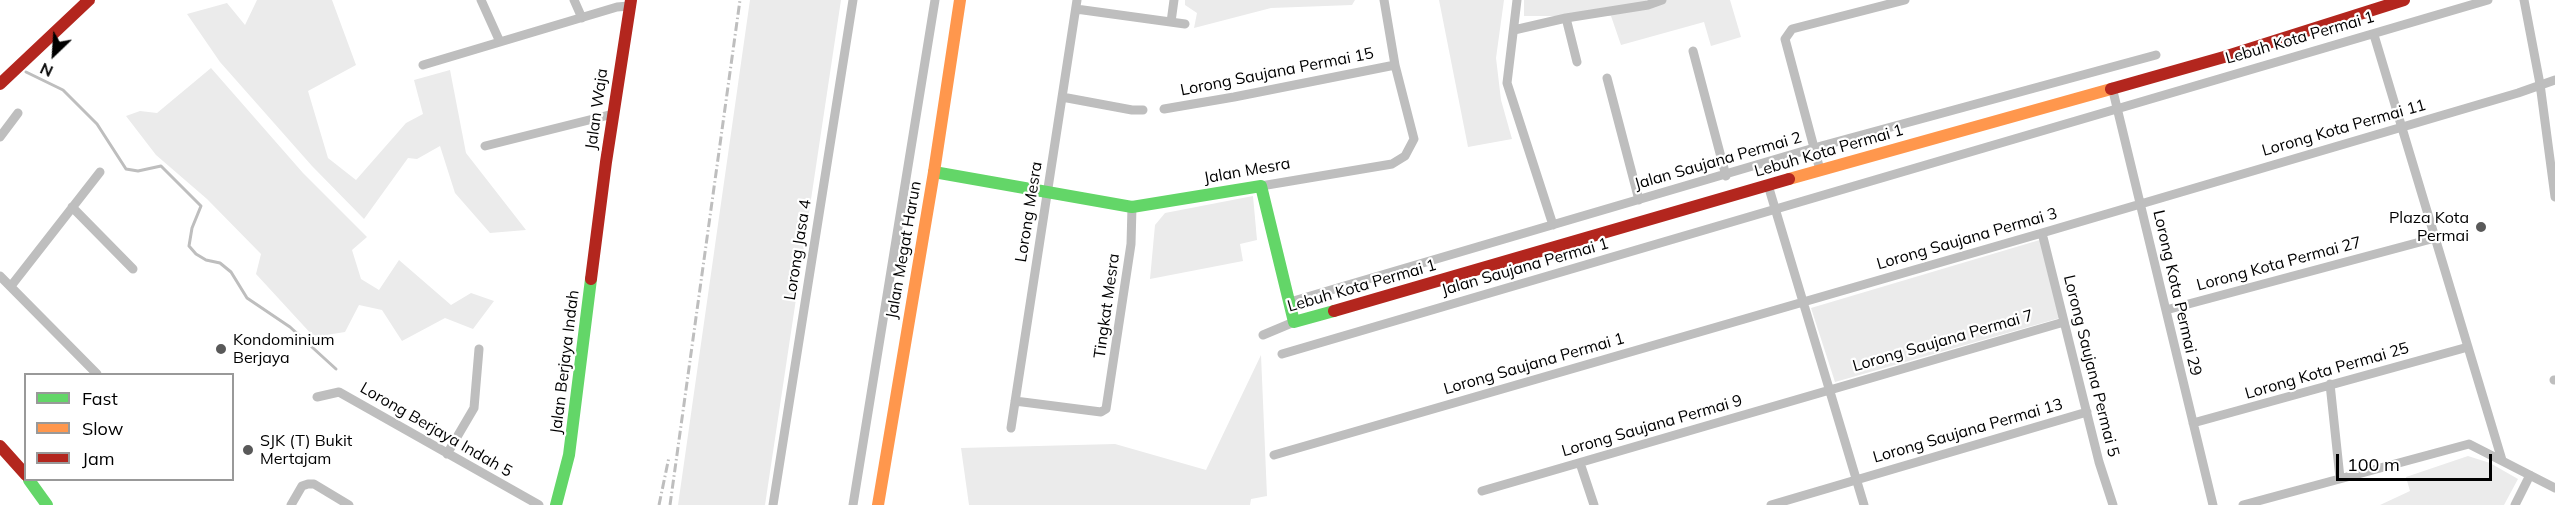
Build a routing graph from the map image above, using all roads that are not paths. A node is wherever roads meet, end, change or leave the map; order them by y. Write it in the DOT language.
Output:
graph roads {
  1 [pos="89,0"];
  2 [pos="481,0"];
  3 [pos="574,0"];
  4 [pos="853,0"];
  5 [pos="934,0"];
  6 [pos="960,0"];
  7 [pos="1174,0"];
  8 [pos="1384,0"];
  9 [pos="1517,0"];
  10 [pos="1662,0"];
  11 [pos="1905,0"];
  12 [pos="2404,0"];
  13 [pos="2488,0"];
  14 [pos="2524,0"];
  15 [pos="630,3"];
  16 [pos="1076,4"];
  17 [pos="582,18"];
  18 [pos="1566,18"];
  19 [pos="1171,22"];
  20 [pos="1185,24"];
  21 [pos="1514,30"];
  22 [pos="2374,35"];
  23 [pos="500,42"];
  24 [pos="1693,51"];
  25 [pos="2156,55"];
  26 [pos="1577,62"];
  27 [pos="423,65"];
  28 [pos="1395,65"];
  29 [pos="1606,78"];
  30 [pos="2555,80"];
  31 [pos="0,84"];
  32 [pos="2540,84"];
  33 [pos="2112,87"];
  34 [pos="1062,97"];
  35 [pos="2117,108"];
  36 [pos="1164,109"];
  37 [pos="1143,110"];
  38 [pos="18,113"];
  39 [pos="613,114"];
  40 [pos="2402,127"];
  41 [pos="0,137"];
  42 [pos="485,146"];
  43 [pos="1814,148"];
  44 [pos="1820,170"];
  45 [pos="100,172"];
  46 [pos="934,172"];
  47 [pos="1726,176"];
  48 [pos="1768,185"];
  49 [pos="1261,186"];
  50 [pos="1047,192"];
  51 [pos="2555,197"];
  52 [pos="1640,200"];
  53 [pos="2141,203"];
  54 [pos="72,207"];
  55 [pos="1132,207"];
  56 [pos="1775,208"];
  57 [pos="600,222"];
  58 [pos="1553,225"];
  59 [pos="2042,233"];
  60 [pos="2435,237"];
  61 [pos="133,269"];
  62 [pos="0,276"];
  63 [pos="11,286"];
  64 [pos="1802,301"];
  65 [pos="1290,302"];
  66 [pos="2166,310"];
  67 [pos="1294,321"];
  68 [pos="2064,322"];
  69 [pos="1263,335"];
  70 [pos="2468,347"];
  71 [pos="479,349"];
  72 [pos="1282,354"];
  73 [pos="95,373"];
  74 [pos="2330,384"];
  75 [pos="1829,390"];
  76 [pos="317,396"];
  77 [pos="1015,401"];
  78 [pos="2087,412"];
  79 [pos="2193,423"];
  80 [pos="1011,428"];
  81 [pos="2,450"];
  82 [pos="447,454"];
  83 [pos="1274,455"];
  84 [pos="2502,460"];
  85 [pos="1580,463"];
  86 [pos="24,474"];
  87 [pos="2530,475"];
  88 [pos="2340,478"];
  89 [pos="1857,479"];
  90 [pos="30,481"];
  91 [pos="2554,483"];
  92 [pos="1482,491"];
  93 [pos="47,505"];
  94 [pos="291,505"];
  95 [pos="349,505"];
  96 [pos="538,505"];
  97 [pos="556,505"];
  98 [pos="773,505"];
  99 [pos="853,505"];
  100 [pos="878,505"];
  101 [pos="1593,505"];
  102 [pos="1771,505"];
  103 [pos="1864,505"];
  104 [pos="2113,505"];
  105 [pos="2213,505"];
  106 [pos="2243,505"];
  107 [pos="2515,505"];
  1 -- 31 [label="street"];
  2 -- 23 [label="street"];
  3 -- 17 [label="street"];
  4 -- 98 [label="street, Lorong Jasa 4"];
  5 -- 99 [label="street, Jalan Megat Harun"];
  6 -- 46 [label="street, Jalan Megat Harun"];
  7 -- 19 [label="street"];
  8 -- 28 [label="street, Jalan Mesra"];
  9 -- 21 [label="street"];
  10 -- 18 [label="street"];
  11 -- 43 [label="street"];
  12 -- 33 [label="street, Lebuh Kota Permai 1"];
  13 -- 22 [label="street, Lebuh Kota Permai 1"];
  14 -- 32 [label="street"];
  15 -- 17 [label="street"];
  15 -- 39 [label="street, Jalan Waja"];
  16 -- 19 [label="street"];
  16 -- 34 [label="street, Lorong Mesra"];
  17 -- 23 [label="street"];
  18 -- 21 [label="street"];
  18 -- 26 [label="street"];
  19 -- 20 [label="street"];
  21 -- 58 [label="street"];
  22 -- 35 [label="street, Lebuh Kota Permai 1"];
  22 -- 40 [label="street"];
  23 -- 27 [label="street"];
  24 -- 47 [label="street"];
  25 -- 43 [label="street, Jalan Saujana Permai 2"];
  28 -- 36 [label="street, Lorong Saujana Permai 15"];
  28 -- 49 [label="street, Jalan Mesra"];
  29 -- 52 [label="street"];
  30 -- 32 [label="street, Lorong Kota Permai 11"];
  32 -- 40 [label="street, Lorong Kota Permai 11"];
  32 -- 51 [label="street"];
  33 -- 35 [label="street, Lorong Kota Permai 29"];
  33 -- 44 [label="street, Lebuh Kota Permai 1"];
  34 -- 37 [label="street"];
  34 -- 50 [label="street, Lorong Mesra"];
  35 -- 53 [label="street, Lorong Kota Permai 29"];
  35 -- 56 [label="street, Lebuh Kota Permai 1"];
  38 -- 41 [label="street"];
  39 -- 42 [label="street"];
  39 -- 57 [label="street, Jalan Waja"];
  40 -- 53 [label="street, Lorong Kota Permai 11"];
  40 -- 60 [label="street"];
  43 -- 44 [label="street"];
  43 -- 47 [label="street, Jalan Saujana Permai 2"];
  44 -- 48 [label="street, Lebuh Kota Permai 1"];
  45 -- 54 [label="street"];
  46 -- 50 [label="street, Jalan Mesra"];
  46 -- 100 [label="street, Jalan Megat Harun"];
  47 -- 52 [label="street, Jalan Saujana Permai 2"];
  48 -- 56 [label="street"];
  48 -- 67 [label="street, Lebuh Kota Permai 1"];
  49 -- 55 [label="street, Jalan Mesra"];
  49 -- 65 [label="street"];
  50 -- 55 [label="street, Jalan Mesra"];
  50 -- 77 [label="street, Lorong Mesra"];
  52 -- 58 [label="street, Jalan Saujana Permai 2"];
  53 -- 59 [label="street, Lorong Saujana Permai 3"];
  53 -- 66 [label="street, Lorong Kota Permai 29"];
  54 -- 61 [label="street"];
  54 -- 63 [label="street"];
  55 -- 77 [label="street, Tingkat Mesra"];
  56 -- 64 [label="street"];
  56 -- 72 [label="street, Jalan Saujana Permai 1"];
  57 -- 97 [label="street, Jalan Berjaya Indah"];
  58 -- 65 [label="street, Jalan Saujana Permai 2"];
  59 -- 64 [label="street, Lorong Saujana Permai 3"];
  59 -- 68 [label="street, Lorong Saujana Permai 5"];
  60 -- 66 [label="street, Lorong Kota Permai 27"];
  60 -- 70 [label="street"];
  62 -- 63 [label="street"];
  63 -- 73 [label="street"];
  64 -- 75 [label="street"];
  64 -- 83 [label="street, Lorong Saujana Permai 1"];
  65 -- 67 [label="street"];
  66 -- 79 [label="street, Lorong Kota Permai 29"];
  67 -- 69 [label="street, Lebuh Kota Permai 1"];
  68 -- 75 [label="street, Lorong Saujana Permai 7"];
  68 -- 78 [label="street, Lorong Saujana Permai 5"];
  70 -- 74 [label="street, Lorong Kota Permai 25"];
  70 -- 84 [label="street"];
  71 -- 82 [label="street"];
  74 -- 79 [label="street, Lorong Kota Permai 25"];
  74 -- 88 [label="street"];
  75 -- 85 [label="street, Lorong Saujana Permai 9"];
  75 -- 89 [label="street"];
  76 -- 82 [label="street, Lorong Berjaya Indah 5"];
  77 -- 80 [label="street, Lorong Mesra"];
  78 -- 89 [label="street, Lorong Saujana Permai 13"];
  78 -- 104 [label="street, Lorong Saujana Permai 5"];
  79 -- 105 [label="street, Lorong Kota Permai 29"];
  81 -- 86 [label="street"];
  82 -- 96 [label="street, Lorong Berjaya Indah 5"];
  84 -- 87 [label="street"];
  84 -- 88 [label="street"];
  85 -- 92 [label="street, Lorong Saujana Permai 9"];
  85 -- 101 [label="street"];
  87 -- 91 [label="street"];
  87 -- 107 [label="street"];
  88 -- 106 [label="street"];
  89 -- 102 [label="street, Lorong Saujana Permai 13"];
  89 -- 103 [label="street"];
  90 -- 93 [label="street"];
  94 -- 95 [label="street"];
}
